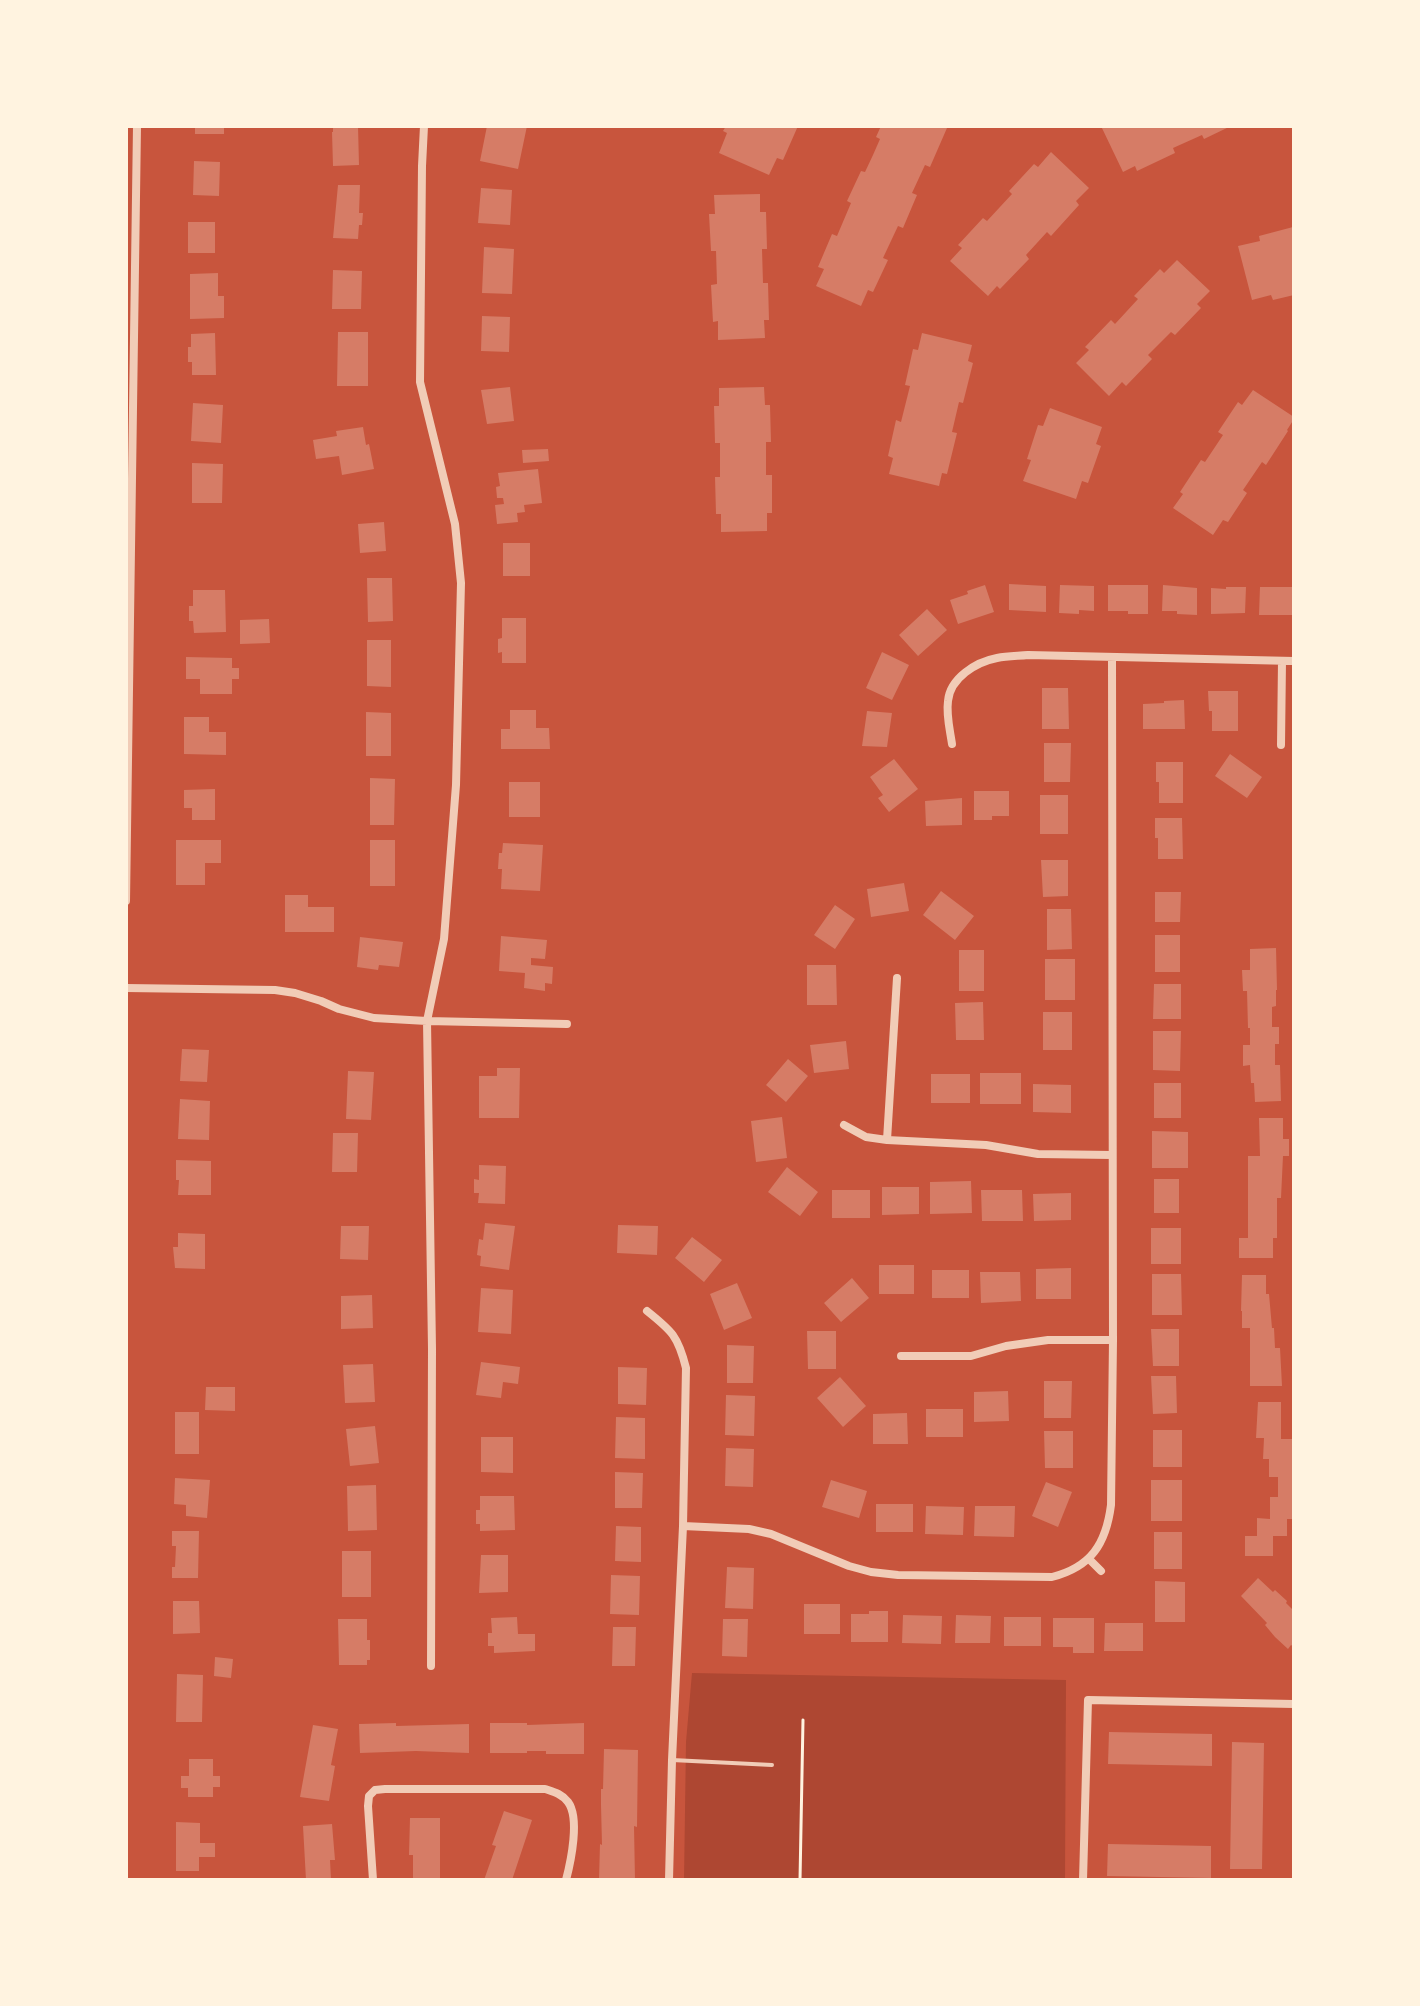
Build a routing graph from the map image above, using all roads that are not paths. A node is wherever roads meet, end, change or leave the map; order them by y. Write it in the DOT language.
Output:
graph roads {
  1 [pos="137,126"];
  2 [pos="424,126"];
  3 [pos="1112,658"];
  4 [pos="1282,661"];
  5 [pos="1294,661"];
  6 [pos="952,744"];
  7 [pos="1281,745"];
  8 [pos="126,901"];
  9 [pos="897,978"];
  10 [pos="126,988"];
  11 [pos="427,1021"];
  12 [pos="567,1024"];
  13 [pos="844,1125"];
  14 [pos="887,1140"];
  15 [pos="1112,1155"];
  16 [pos="647,1311"];
  17 [pos="1113,1340"];
  18 [pos="901,1356"];
  19 [pos="683,1526"];
  20 [pos="1089,1559"];
  21 [pos="1101,1571"];
  22 [pos="431,1666"];
  23 [pos="1294,1704"];
  24 [pos="672,1760"];
  25 [pos="772,1765"];
  26 [pos="373,1880"];
  27 [pos="566,1880"];
  28 [pos="669,1880"];
  29 [pos="1083,1880"];
  1 -- 8 [label="street"];
  2 -- 11 [label="street"];
  3 -- 4 [label="street"];
  3 -- 6 [label="street"];
  3 -- 15 [label="street"];
  4 -- 5 [label="street"];
  4 -- 7 [label="street"];
  9 -- 14 [label="street"];
  10 -- 11 [label="street"];
  11 -- 12 [label="street"];
  11 -- 22 [label="street"];
  13 -- 14 [label="street"];
  14 -- 15 [label="street"];
  15 -- 17 [label="street"];
  16 -- 19 [label="street"];
  17 -- 18 [label="street"];
  17 -- 20 [label="street"];
  19 -- 20 [label="street"];
  19 -- 24 [label="street"];
  20 -- 21 [label="street"];
  23 -- 29 [label="street"];
  24 -- 25 [label="lane"];
  24 -- 28 [label="street"];
  26 -- 27 [label="street"];
}
